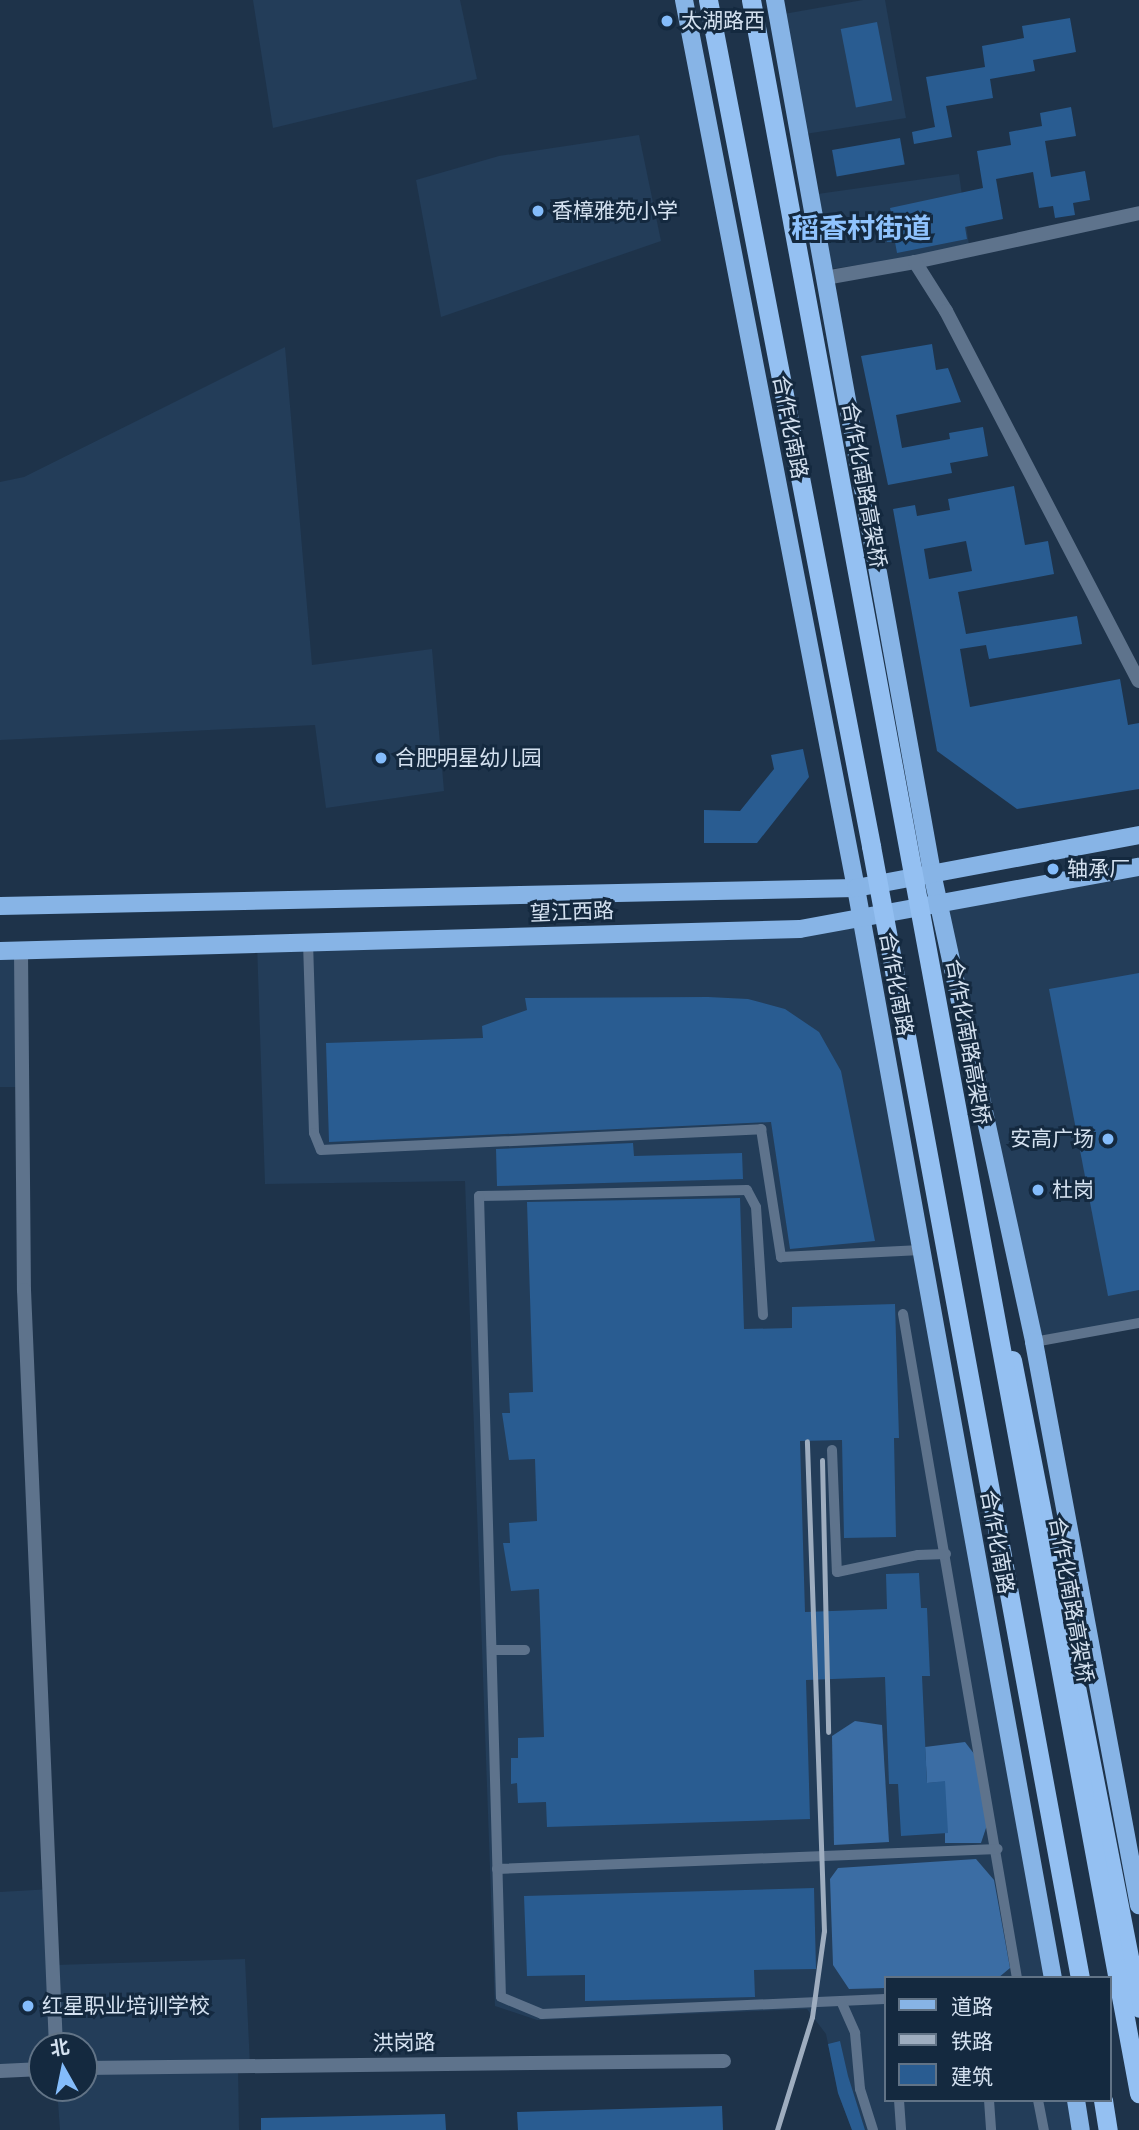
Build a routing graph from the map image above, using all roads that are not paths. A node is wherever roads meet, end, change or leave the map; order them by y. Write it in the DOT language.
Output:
graph roads {
  1 [pos="684,0"];
  2 [pos="708,0"];
  3 [pos="751,0"];
  4 [pos="775,0"];
  5 [pos="1139,213"];
  6 [pos="915,262"];
  7 [pos="825,278"];
  8 [pos="1139,681"];
  9 [pos="1139,835"];
  10 [pos="1139,867"];
  11 [pos="932,873"];
  12 [pos="856,888"];
  13 [pos="938,904"];
  14 [pos="0,906"];
  15 [pos="861,917"];
  16 [pos="308,942"];
  17 [pos="0,951"];
  18 [pos="21,951"];
  19 [pos="976,1214"];
  20 [pos="921,1250"];
  21 [pos="904,1314"];
  22 [pos="763,1315"];
  23 [pos="1139,1323"];
  24 [pos="1034,1342"];
  25 [pos="832,1450"];
  26 [pos="946,1554"];
  27 [pos="492,1650"];
  28 [pos="525,1650"];
  29 [pos="998,1849"];
  30 [pos="497,1869"];
  31 [pos="1139,1905"];
  32 [pos="1017,1976"];
  33 [pos="1054,1976"];
  34 [pos="1080,1976"];
  35 [pos="884,1999"];
  36 [pos="841,2001"];
  37 [pos="1139,2008"];
  38 [pos="55,2032"];
  39 [pos="724,2061"];
  40 [pos="98,2068"];
  41 [pos="28,2070"];
  42 [pos="0,2071"];
  43 [pos="1139,2093"];
  44 [pos="898,2102"];
  45 [pos="989,2102"];
  46 [pos="1038,2102"];
  47 [pos="1076,2102"];
  48 [pos="1103,2102"];
  49 [pos="873,2130"];
  50 [pos="901,2130"];
  51 [pos="991,2130"];
  52 [pos="1044,2130"];
  53 [pos="1081,2130"];
  54 [pos="1108,2130"];
  1 -- 12 [label="main road, 合作化南路"];
  2 -- 34 [label="highway, bridge"];
  3 -- 19 [label="highway, 合作化南路高架桥, bridge"];
  4 -- 7 [label="main road"];
  5 -- 6 [label="street"];
  6 -- 7 [label="street"];
  6 -- 8 [label="street"];
  7 -- 11 [label="main road"];
  9 -- 11 [label="main road, 望江西路"];
  10 -- 13 [label="main road, 望江西路"];
  11 -- 12 [label="main road, 望江西路"];
  11 -- 13 [label="main road"];
  12 -- 14 [label="main road, 望江西路"];
  12 -- 15 [label="main road, 合作化南路"];
  13 -- 15 [label="main road, 望江西路"];
  13 -- 24 [label="main road"];
  15 -- 16 [label="main road, 望江西路"];
  15 -- 20 [label="main road, 合作化南路"];
  16 -- 18 [label="main road, 望江西路"];
  16 -- 20 [label="lane"];
  17 -- 18 [label="main road, 望江西路"];
  18 -- 38 [label="street"];
  19 -- 37 [label="highway, bridge"];
  19 -- 43 [label="highway, 合作化南路高架桥, bridge"];
  20 -- 33 [label="main road, 合作化南路"];
  21 -- 26 [label="lane"];
  22 -- 27 [label="lane"];
  23 -- 24 [label="lane"];
  24 -- 31 [label="main road"];
  25 -- 26 [label="lane"];
  26 -- 29 [label="lane"];
  27 -- 28 [label="lane"];
  27 -- 30 [label="lane"];
  29 -- 30 [label="lane"];
  29 -- 32 [label="lane"];
  30 -- 36 [label="lane"];
  35 -- 36 [label="lane"];
  36 -- 49 [label="lane"];
  39 -- 40 [label="street, 洪岗路"];
  41 -- 42 [label="street"];
  44 -- 50 [label="lane"];
  45 -- 51 [label="lane"];
  46 -- 52 [label="lane"];
  47 -- 53 [label="main road"];
  48 -- 54 [label="highway"];
}
